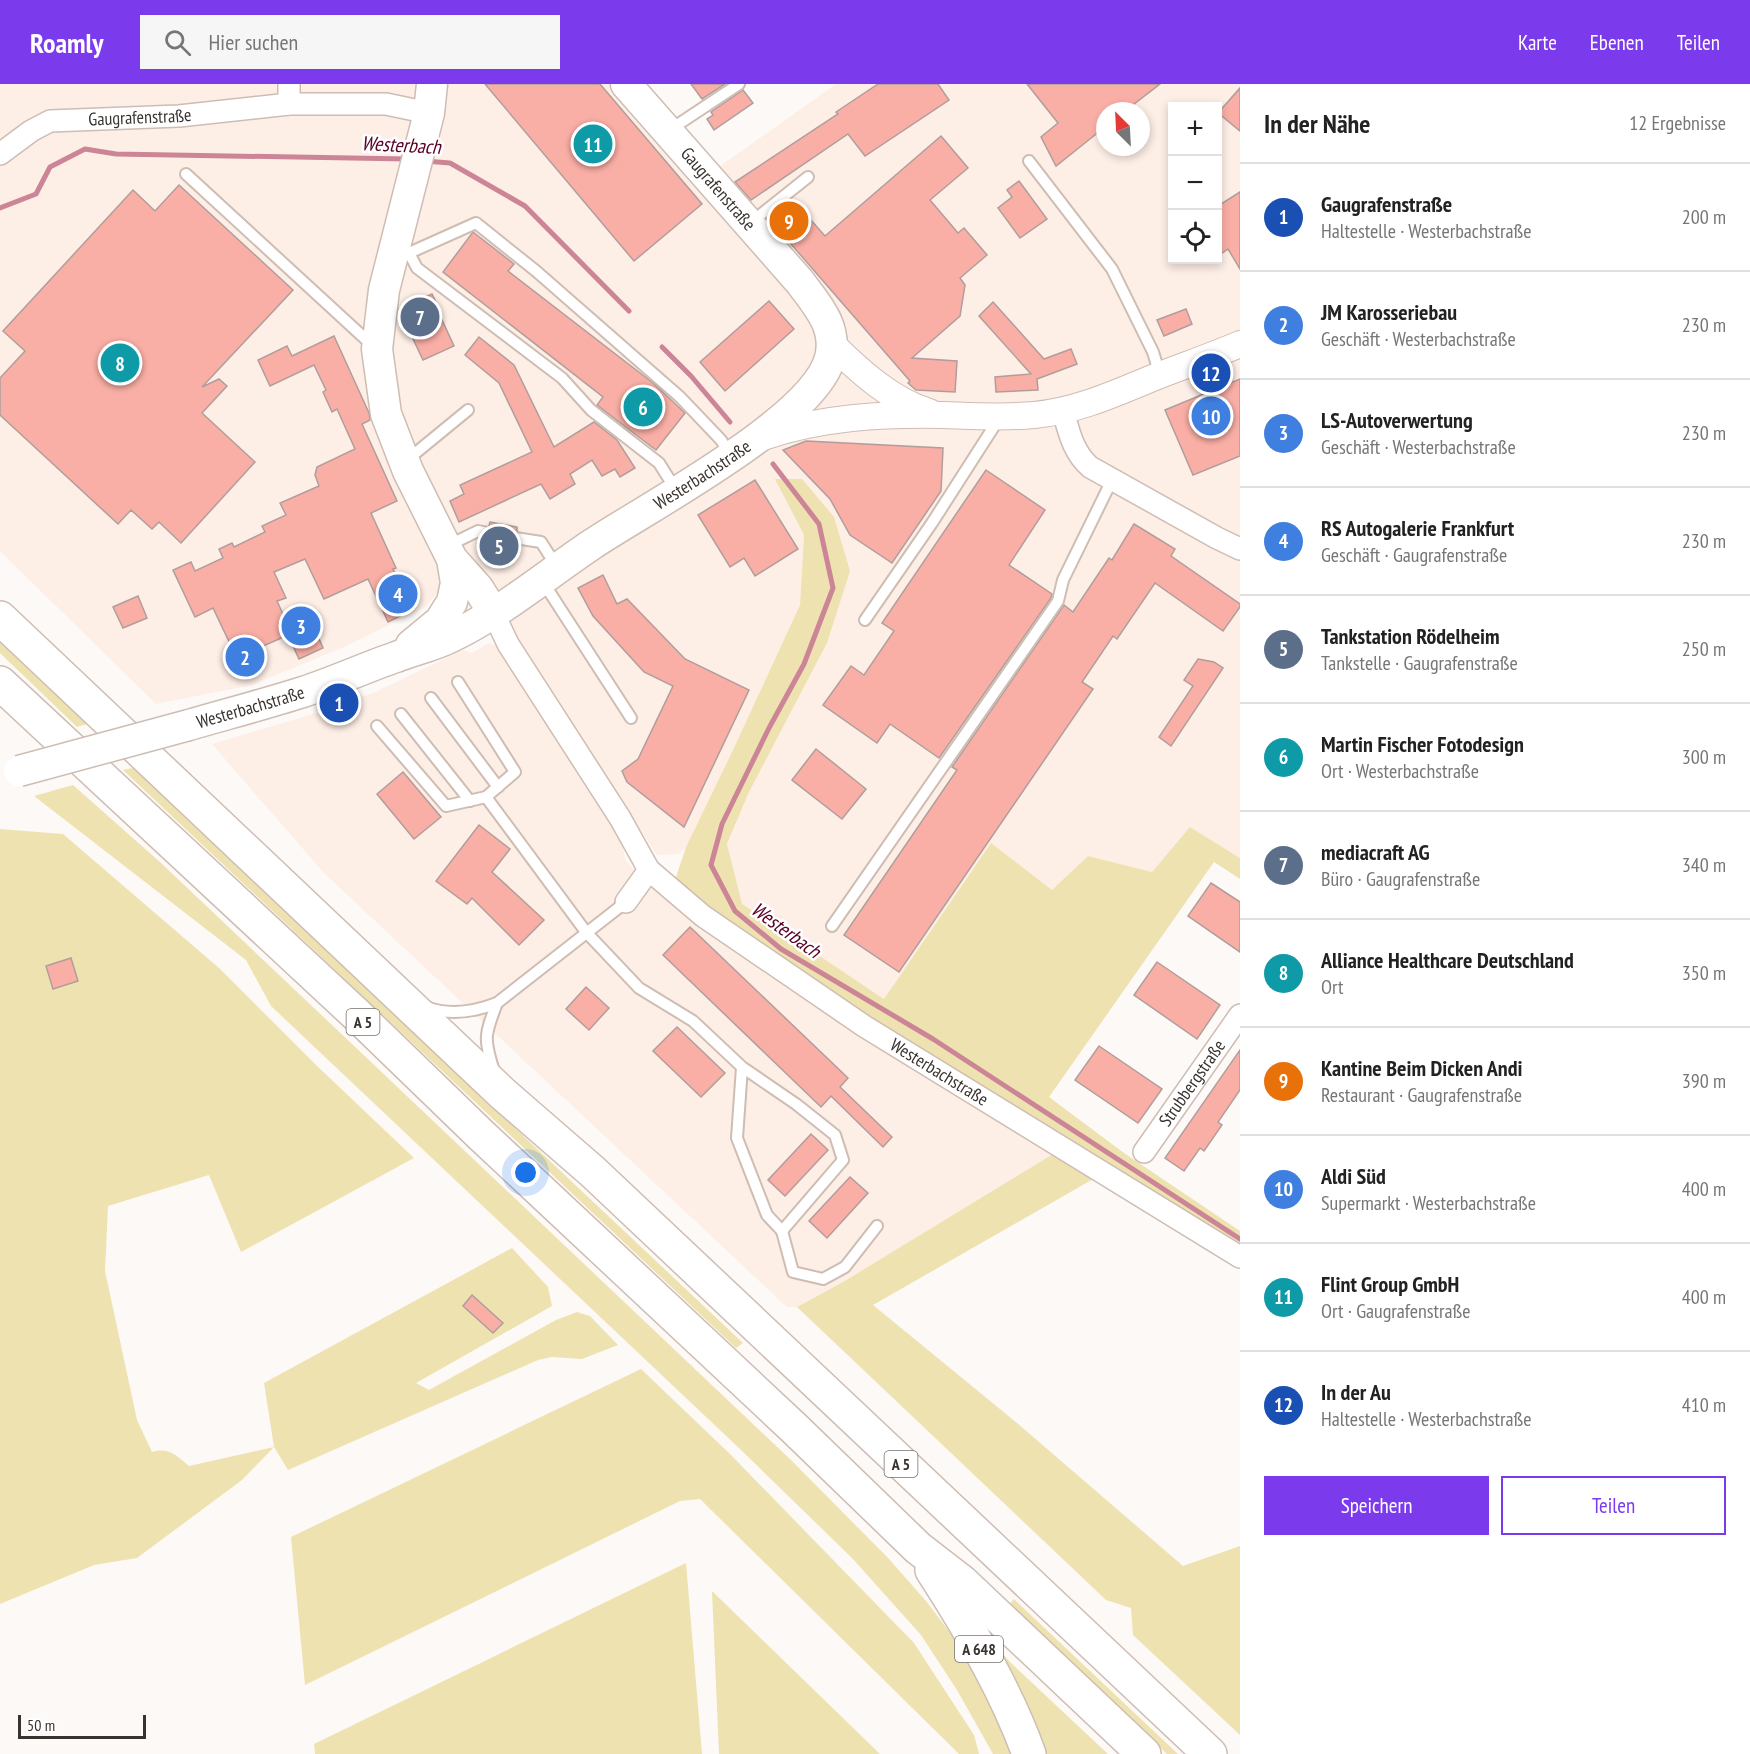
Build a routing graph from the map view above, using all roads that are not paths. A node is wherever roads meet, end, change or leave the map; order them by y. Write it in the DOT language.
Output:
graph roads {
  1 [pos="626,84"];
  2 [pos="739,84"];
  3 [pos="289,94"];
  4 [pos="430,98"];
  5 [pos="668,131"];
  6 [pos="0,154"];
  7 [pos="1029,161"];
  8 [pos="186,174"];
  9 [pos="807,177"];
  10 [pos="749,224"];
  11 [pos="402,251"];
  12 [pos="832,344"];
  13 [pos="1240,344"];
  14 [pos="377,349"];
  15 [pos="1160,375"];
  16 [pos="468,410"];
  17 [pos="1063,411"];
  18 [pos="941,415"];
  19 [pos="1000,417"];
  20 [pos="757,439"];
  21 [pos="732,456"];
  22 [pos="405,462"];
  23 [pos="1113,480"];
  24 [pos="677,491"];
  25 [pos="488,533"];
  26 [pos="515,538"];
  27 [pos="1240,549"];
  28 [pos="448,553"];
  29 [pos="549,573"];
  30 [pos="493,612"];
  31 [pos="0,618"];
  32 [pos="865,620"];
  33 [pos="397,656"];
  34 [pos="458,682"];
  35 [pos="0,683"];
  36 [pos="430,698"];
  37 [pos="401,714"];
  38 [pos="631,718"];
  39 [pos="377,726"];
  40 [pos="10,773"];
  41 [pos="498,787"];
  42 [pos="486,797"];
  43 [pos="470,801"];
  44 [pos="649,870"];
  45 [pos="626,902"];
  46 [pos="832,926"];
  47 [pos="586,932"];
  48 [pos="399,994"];
  49 [pos="497,1003"];
  50 [pos="1240,1015"];
  51 [pos="742,1067"];
  52 [pos="502,1093"];
  53 [pos="1144,1152"];
  54 [pos="877,1226"];
  55 [pos="782,1230"];
  56 [pos="1240,1257"];
  57 [pos="918,1548"];
  58 [pos="1029,1754"];
  59 [pos="1144,1754"];
  60 [pos="1210,1754"];
  1 -- 5 [label="main road, Gaugrafenstraße"];
  2 -- 5 [label="lane"];
  3 -- 4 [label="street, Gaugrafenstraße"];
  3 -- 6 [label="street, Gaugrafenstraße"];
  4 -- 11 [label="main road, Gaugrafenstraße"];
  5 -- 10 [label="main road, Gaugrafenstraße"];
  7 -- 15 [label="lane"];
  8 -- 14 [label="lane"];
  9 -- 10 [label="lane"];
  10 -- 12 [label="main road, Gaugrafenstraße"];
  11 -- 14 [label="main road, Gaugrafenstraße"];
  11 -- 21 [label="lane"];
  11 -- 24 [label="lane"];
  12 -- 18 [label="street, Westerbachstraße"];
  12 -- 20 [label="main road"];
  13 -- 15 [label="street, Westerbachstraße"];
  14 -- 22 [label="main road, Gaugrafenstraße"];
  15 -- 17 [label="street, Westerbachstraße"];
  16 -- 22 [label="lane"];
  17 -- 19 [label="street, Westerbachstraße"];
  17 -- 23 [label="street"];
  18 -- 19 [label="street, Westerbachstraße"];
  18 -- 20 [label="street, Westerbachstraße"];
  19 -- 32 [label="lane"];
  20 -- 21 [label="main road, Westerbachstraße"];
  21 -- 24 [label="main road, Westerbachstraße"];
  22 -- 28 [label="main road, Gaugrafenstraße"];
  23 -- 27 [label="street"];
  23 -- 46 [label="lane"];
  24 -- 29 [label="main road, Westerbachstraße"];
  25 -- 28 [label="lane"];
  26 -- 29 [label="lane"];
  28 -- 30 [label="main road, Gaugrafenstraße"];
  28 -- 33 [label="main road, Gaugrafenstraße"];
  29 -- 30 [label="main road, Westerbachstraße"];
  29 -- 38 [label="lane"];
  30 -- 33 [label="main road, Westerbachstraße"];
  30 -- 44 [label="street, Westerbachstraße"];
  31 -- 48 [label="highway, A 5"];
  33 -- 40 [label="main road, Westerbachstraße, bridge"];
  34 -- 41 [label="lane"];
  35 -- 57 [label="highway, A 5"];
  36 -- 41 [label="lane"];
  37 -- 43 [label="lane"];
  39 -- 43 [label="lane"];
  41 -- 42 [label="lane"];
  42 -- 43 [label="lane"];
  42 -- 47 [label="lane"];
  44 -- 45 [label="street"];
  44 -- 56 [label="street, Westerbachstraße"];
  45 -- 47 [label="lane"];
  47 -- 49 [label="lane"];
  47 -- 51 [label="lane"];
  48 -- 49 [label="lane"];
  48 -- 52 [label="highway, A 5"];
  49 -- 52 [label="lane"];
  50 -- 53 [label="street, Strubbergstraße"];
  51 -- 55 [label="lane"];
  51 -- 55 [label="lane"];
  52 -- 60 [label="highway, A 5"];
  54 -- 55 [label="lane"];
  57 -- 58 [label="highway, A 648"];
  57 -- 59 [label="highway, A 5"];
}
